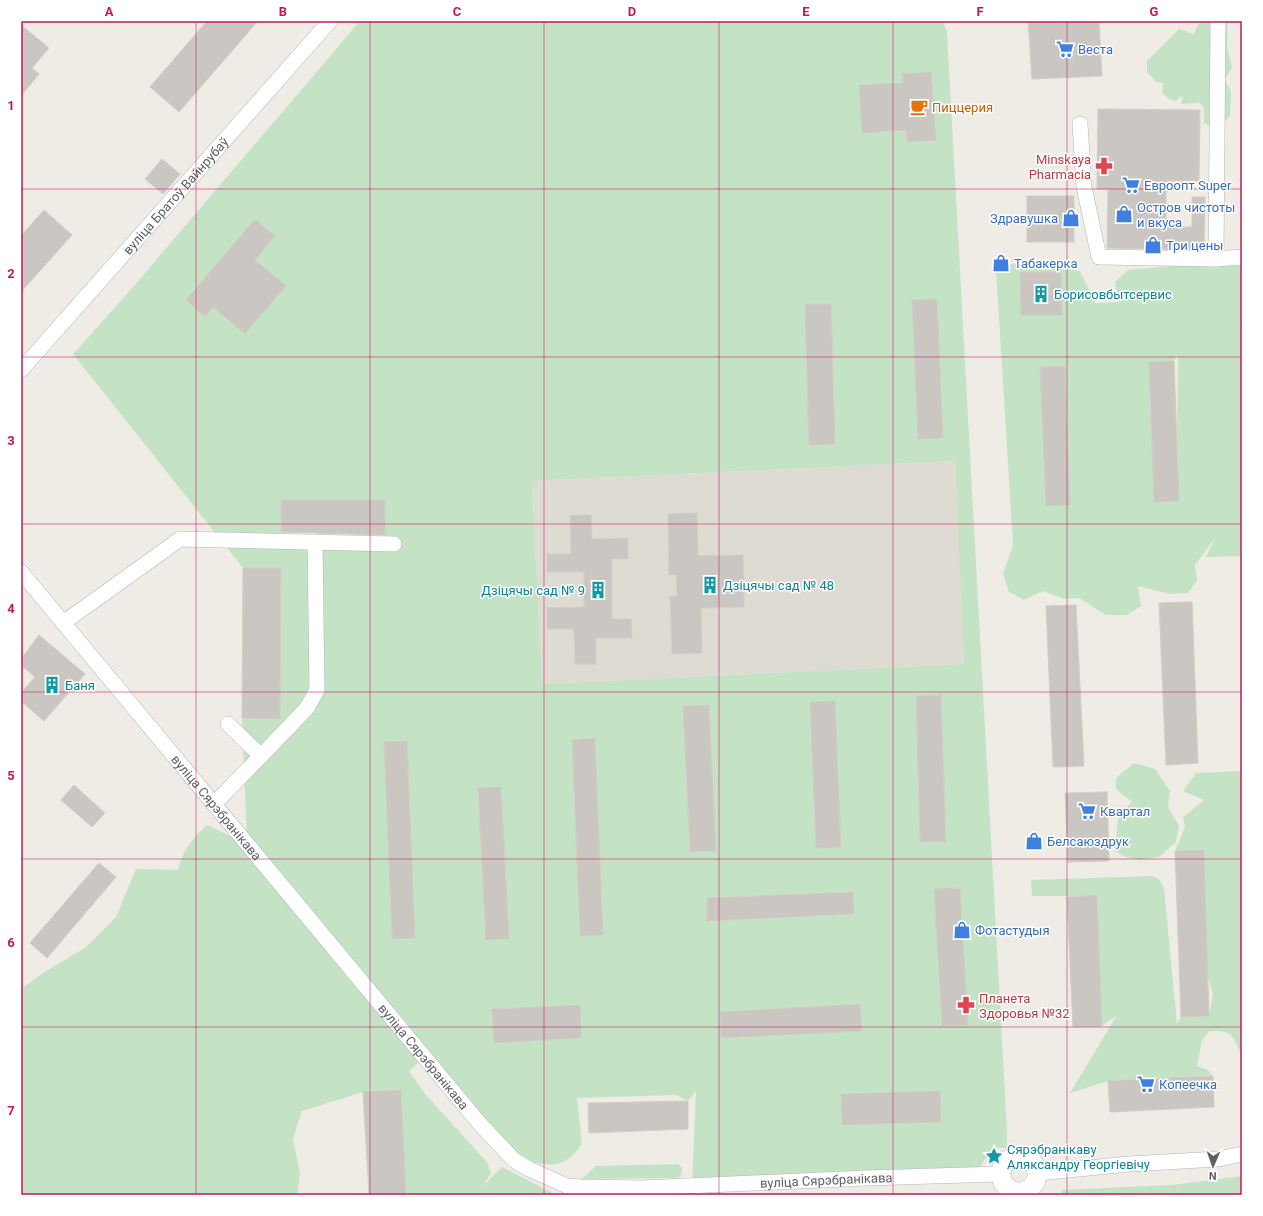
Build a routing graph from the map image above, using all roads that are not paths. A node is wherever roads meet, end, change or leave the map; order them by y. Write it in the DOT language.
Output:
graph roads {
  1 [pos="330,21"];
  2 [pos="1218,21"];
  3 [pos="1080,124"];
  4 [pos="1242,257"];
  5 [pos="1216,259"];
  6 [pos="21,370"];
  7 [pos="315,542"];
  8 [pos="394,544"];
  9 [pos="21,572"];
  10 [pos="63,623"];
  11 [pos="228,724"];
  12 [pos="261,756"];
  13 [pos="214,804"];
  14 [pos="1242,1154"];
  15 [pos="1038,1173"];
  16 [pos="1000,1174"];
  17 [pos="1020,1194"];
  1 -- 6 [label="street, вуліца Братоў Вайнрубаў"];
  2 -- 5 [label="street"];
  3 -- 5 [label="street"];
  4 -- 5 [label="street"];
  7 -- 8 [label="street"];
  7 -- 10 [label="street"];
  7 -- 12 [label="street"];
  9 -- 10 [label="street, вуліца Сярэбранікава"];
  10 -- 13 [label="street, вуліца Сярэбранікава"];
  11 -- 12 [label="street"];
  12 -- 13 [label="street"];
  13 -- 16 [label="street, вуліца Сярэбранікава"];
  14 -- 15 [label="street"];
  15 -- 16 [label="street"];
  15 -- 17 [label="street"];
  16 -- 17 [label="street"];
}
